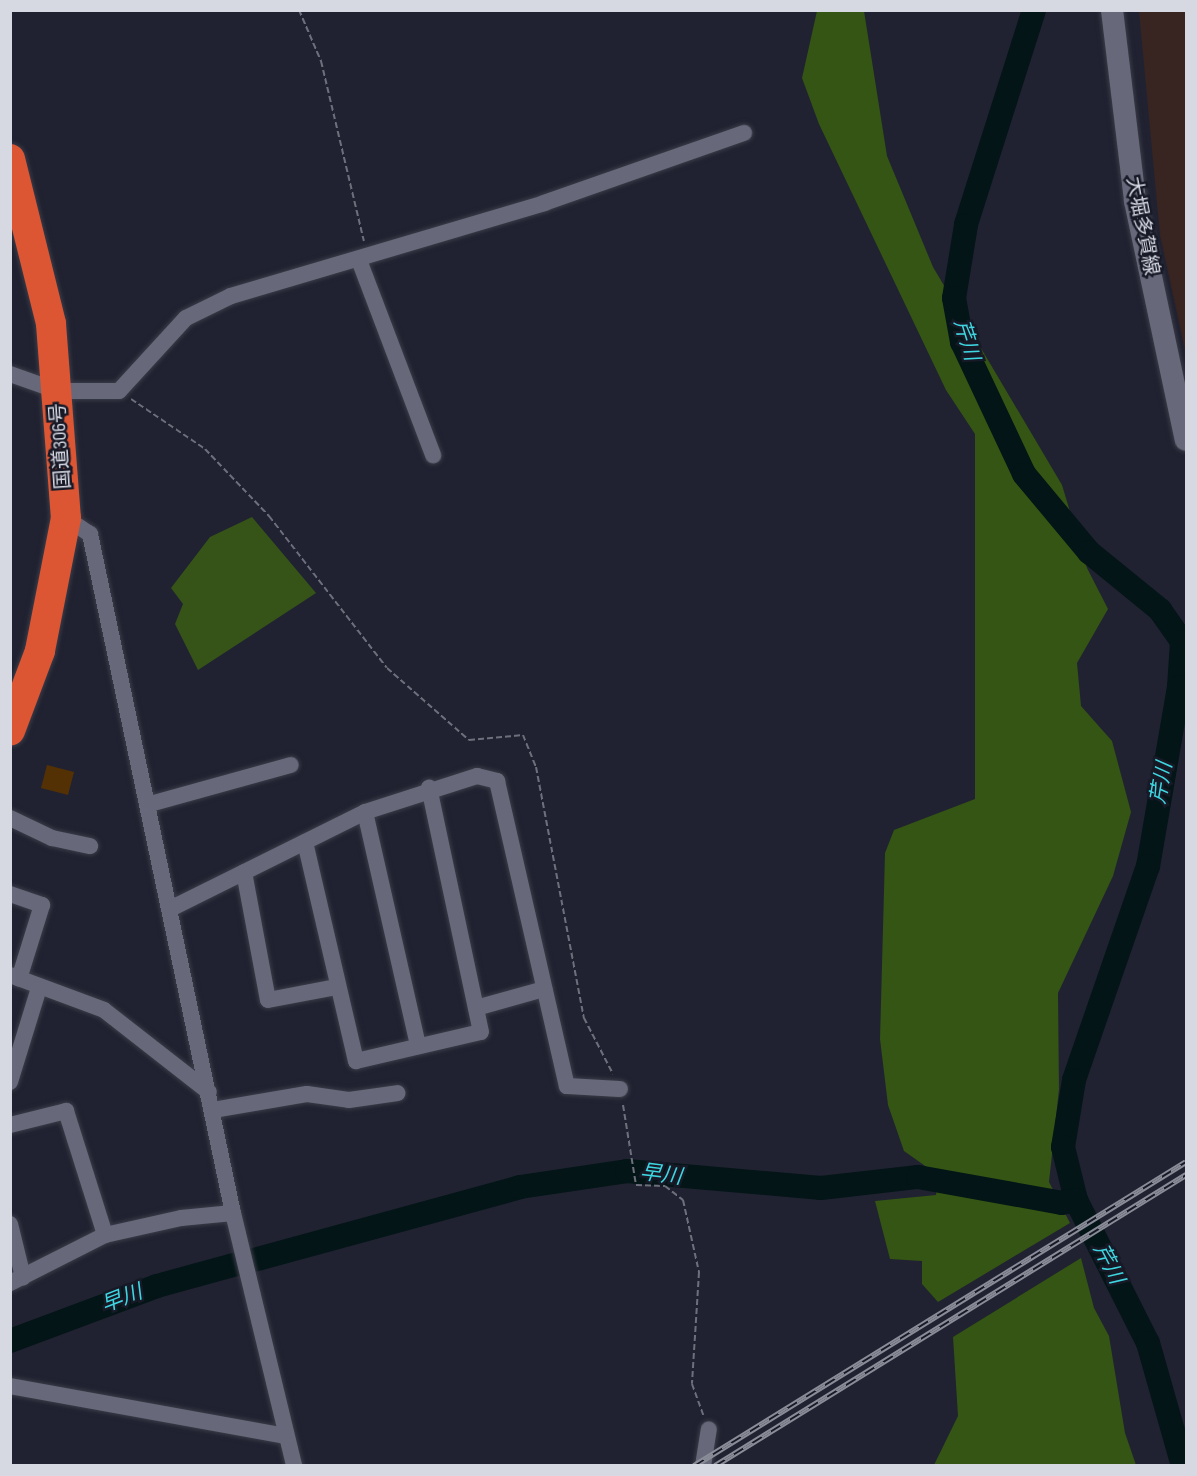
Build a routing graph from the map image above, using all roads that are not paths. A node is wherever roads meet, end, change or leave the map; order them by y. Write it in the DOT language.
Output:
graph roads {
  1 [pos="1112,10"];
  2 [pos="744,133"];
  3 [pos="11,160"];
  4 [pos="363,259"];
  5 [pos="10,374"];
  6 [pos="57,391"];
  7 [pos="1186,440"];
  8 [pos="433,455"];
  9 [pos="66,518"];
  10 [pos="10,731"];
  11 [pos="291,765"];
  12 [pos="429,787"];
  13 [pos="150,804"];
  14 [pos="365,812"];
  15 [pos="10,818"];
  16 [pos="305,842"];
  17 [pos="90,846"];
  18 [pos="244,872"];
  19 [pos="10,894"];
  20 [pos="172,908"];
  21 [pos="15,977"];
  22 [pos="336,987"];
  23 [pos="39,988"];
  24 [pos="544,989"];
  25 [pos="476,1008"];
  26 [pos="418,1046"];
  27 [pos="10,1082"];
  28 [pos="620,1089"];
  29 [pos="209,1092"];
  30 [pos="398,1093"];
  31 [pos="213,1110"];
  32 [pos="10,1125"];
  33 [pos="233,1213"];
  34 [pos="10,1224"];
  35 [pos="105,1235"];
  36 [pos="17,1280"];
  37 [pos="10,1386"];
  38 [pos="709,1429"];
  39 [pos="285,1436"];
  40 [pos="294,1466"];
  41 [pos="703,1466"];
  1 -- 7 [label="main road, 大堀多賀線"];
  2 -- 4 [label="street"];
  3 -- 6 [label="highway, 国道306号"];
  4 -- 6 [label="street"];
  4 -- 8 [label="street"];
  5 -- 6 [label="street"];
  6 -- 9 [label="highway, 国道306号"];
  9 -- 10 [label="highway, 国道306号"];
  9 -- 13 [label="street"];
  11 -- 13 [label="street"];
  12 -- 14 [label="street"];
  12 -- 24 [label="street"];
  12 -- 25 [label="street"];
  13 -- 20 [label="street"];
  14 -- 16 [label="street"];
  14 -- 26 [label="street"];
  15 -- 17 [label="street"];
  16 -- 18 [label="street"];
  16 -- 22 [label="street"];
  18 -- 20 [label="street"];
  18 -- 22 [label="street"];
  19 -- 21 [label="street"];
  20 -- 29 [label="street"];
  21 -- 23 [label="street"];
  22 -- 26 [label="street"];
  23 -- 27 [label="street"];
  23 -- 29 [label="street"];
  24 -- 25 [label="street"];
  24 -- 28 [label="street"];
  25 -- 26 [label="street"];
  29 -- 31 [label="street"];
  30 -- 31 [label="street"];
  31 -- 33 [label="street"];
  32 -- 35 [label="street"];
  33 -- 35 [label="street"];
  33 -- 39 [label="street"];
  34 -- 36 [label="street"];
  35 -- 36 [label="street"];
  37 -- 39 [label="street"];
  38 -- 41 [label="street"];
  39 -- 40 [label="street"];
}
